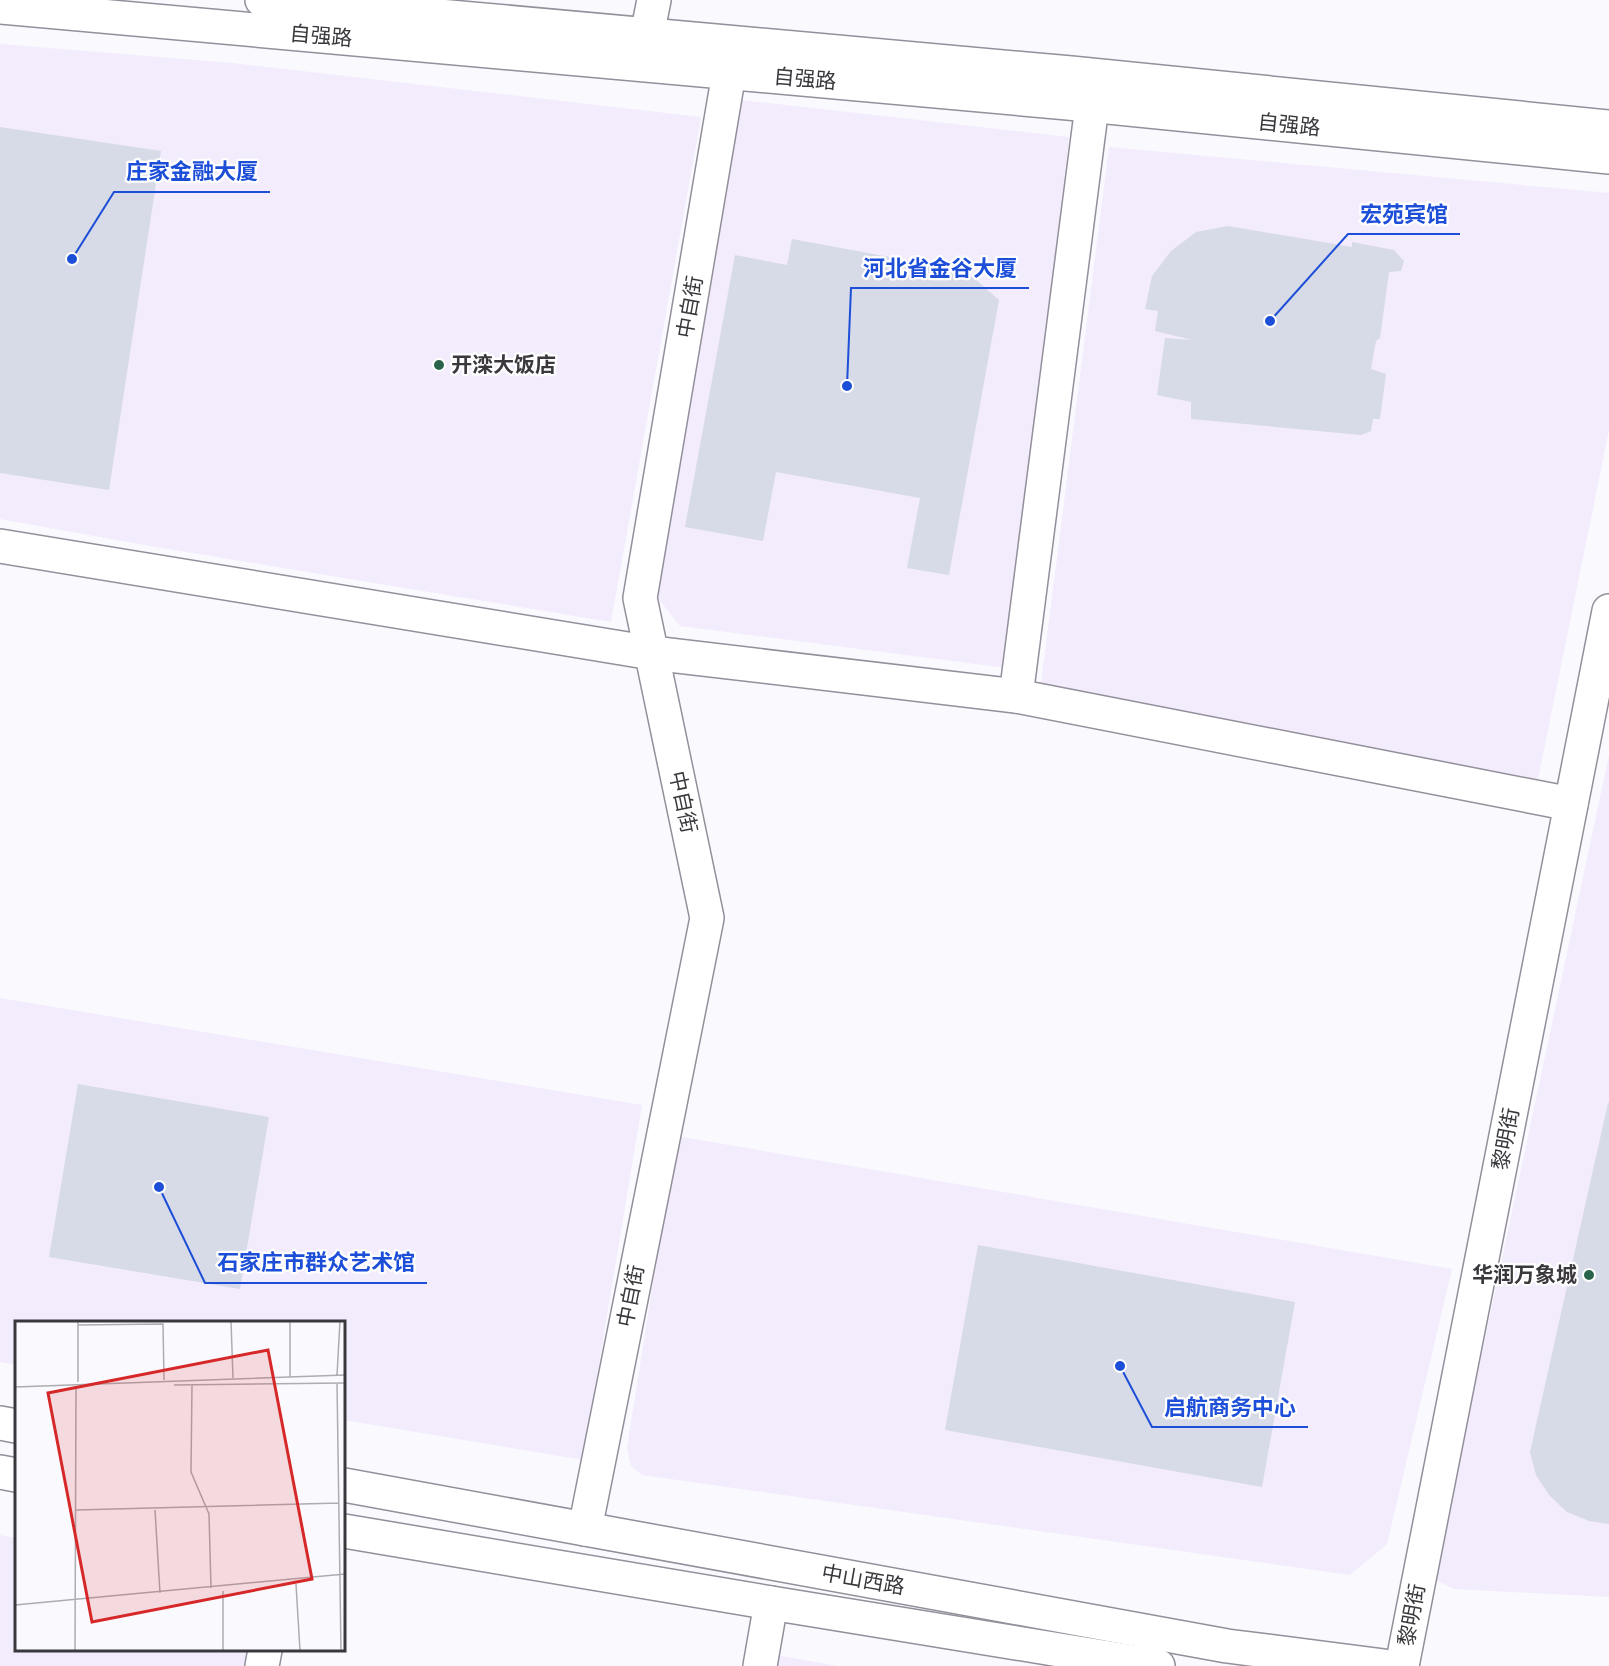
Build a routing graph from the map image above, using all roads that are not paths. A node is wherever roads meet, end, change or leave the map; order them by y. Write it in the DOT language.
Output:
graph roads {
  1 [pos="262,0"];
  2 [pos="654,0"];
  3 [pos="0,7"];
  4 [pos="647,34"];
  5 [pos="729,73"];
  6 [pos="1092,106"];
  7 [pos="1609,127"];
  8 [pos="1609,157"];
  9 [pos="0,546"];
  10 [pos="1609,611"];
  11 [pos="652,653"];
  12 [pos="1016,696"];
  13 [pos="1571,804"];
  14 [pos="0,1423"];
  15 [pos="15,1426"];
  16 [pos="0,1472"];
  17 [pos="15,1475"];
  18 [pos="345,1485"];
  19 [pos="585,1529"];
  20 [pos="345,1531"];
  21 [pos="771,1603"];
  22 [pos="265,1651"];
  23 [pos="262,1666"];
  24 [pos="760,1666"];
  25 [pos="1158,1666"];
  26 [pos="1384,1666"];
  27 [pos="1402,1666"];
  1 -- 4 [label="main road, 自强路"];
  2 -- 4 [label="main road"];
  3 -- 5 [label="main road, 自强路"];
  4 -- 7 [label="main road, 自强路"];
  5 -- 6 [label="main road, 自强路"];
  5 -- 11 [label="main road, 中自街"];
  6 -- 8 [label="main road, 自强路"];
  6 -- 12 [label="main road"];
  9 -- 11 [label="main road"];
  10 -- 13 [label="main road, 黎明街"];
  11 -- 12 [label="main road"];
  11 -- 19 [label="main road, 中自街"];
  12 -- 13 [label="main road"];
  13 -- 27 [label="main road, 黎明街"];
  14 -- 15 [label="main road"];
  16 -- 17 [label="main road"];
  18 -- 19 [label="main road, 中山西路"];
  19 -- 26 [label="main road, 中山西路"];
  20 -- 21 [label="main road, 中山西路"];
  21 -- 24 [label="main road"];
  21 -- 25 [label="main road, 中山西路"];
  22 -- 23 [label="main road"];
}
